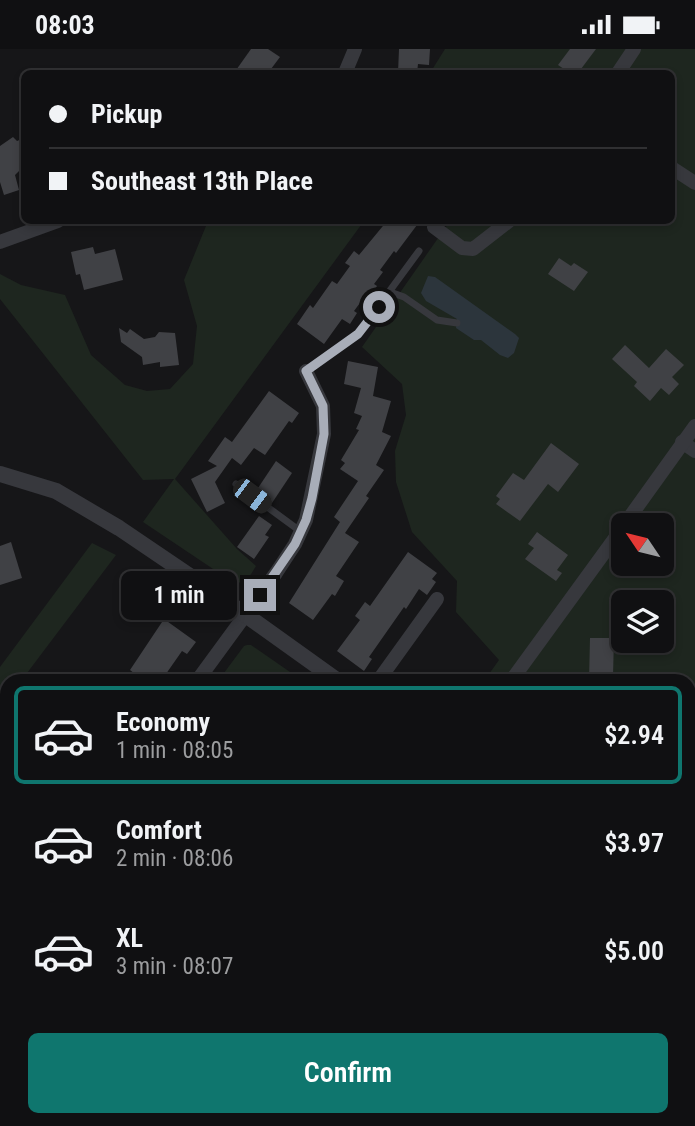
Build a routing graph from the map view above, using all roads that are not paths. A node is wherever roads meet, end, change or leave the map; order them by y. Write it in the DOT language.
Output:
graph roads {
  1 [pos="355,49"];
  2 [pos="634,49"];
  3 [pos="346,70"];
  4 [pos="620,70"];
  5 [pos="675,170"];
  6 [pos="695,183"];
  7 [pos="50,224"];
  8 [pos="505,224"];
  9 [pos="434,227"];
  10 [pos="0,242"];
  11 [pos="419,251"];
  12 [pos="390,292"];
  13 [pos="457,323"];
  14 [pos="306,371"];
  15 [pos="695,426"];
  16 [pos="682,442"];
  17 [pos="695,451"];
  18 [pos="0,474"];
  19 [pos="236,484"];
  20 [pos="633,513"];
  21 [pos="300,531"];
  22 [pos="611,544"];
  23 [pos="437,599"];
  24 [pos="244,616"];
  25 [pos="202,674"];
  26 [pos="328,674"];
  27 [pos="383,674"];
  28 [pos="516,674"];
  1 -- 3 [label="street"];
  2 -- 4 [label="street"];
  5 -- 6 [label="street"];
  7 -- 10 [label="street"];
  8 -- 9 [label="street"];
  11 -- 12 [label="lane"];
  12 -- 13 [label="lane"];
  12 -- 14 [label="lane"];
  14 -- 21 [label="street"];
  15 -- 16 [label="street"];
  16 -- 17 [label="street"];
  16 -- 20 [label="street"];
  18 -- 24 [label="street"];
  19 -- 21 [label="lane"];
  21 -- 24 [label="street"];
  22 -- 28 [label="street"];
  23 -- 27 [label="street"];
  24 -- 25 [label="street"];
  24 -- 26 [label="street"];
}
